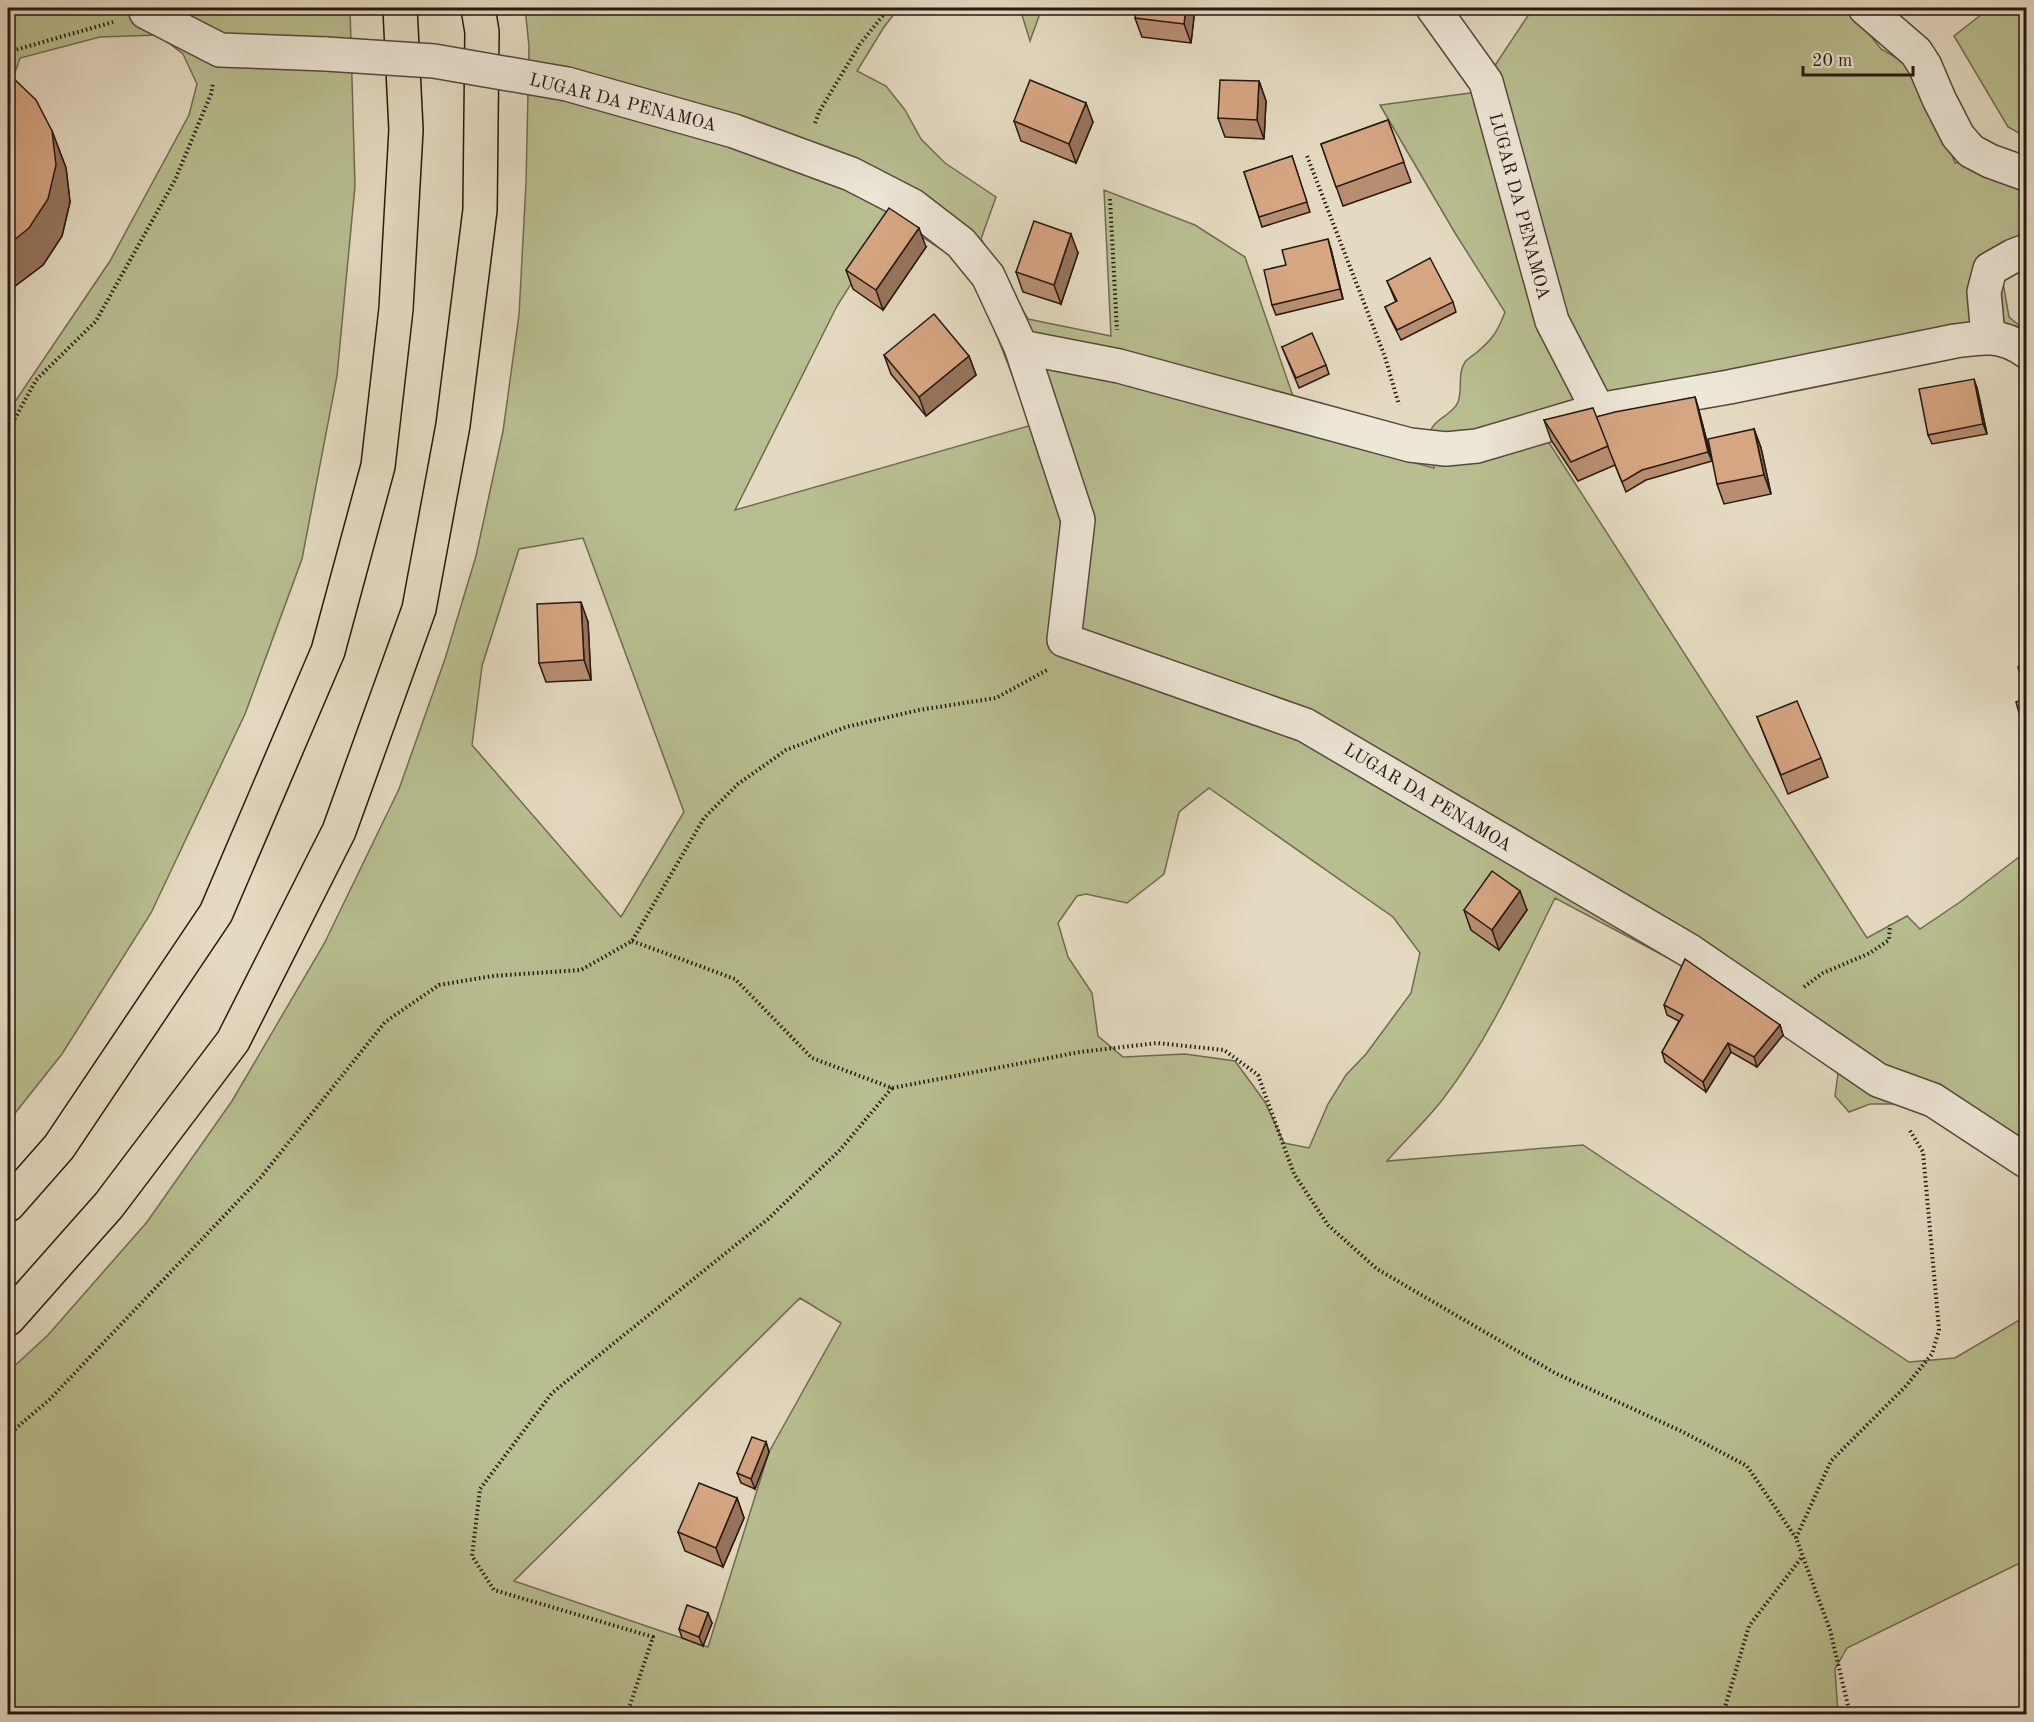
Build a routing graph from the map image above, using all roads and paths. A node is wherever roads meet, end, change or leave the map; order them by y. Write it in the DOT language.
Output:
graph roads {
  1 [pos="400,8"];
  2 [pos="478,8"];
  3 [pos="889,8"];
  4 [pos="1433,8"];
  5 [pos="1865,8"];
  6 [pos="146,12"];
  7 [pos="220,50"];
  8 [pos="8,52"];
  9 [pos="802,156"];
  10 [pos="1307,156"];
  11 [pos="2026,174"];
  12 [pos="1110,198"];
  13 [pos="2026,251"];
  14 [pos="1988,336"];
  15 [pos="1021,346"];
  16 [pos="2026,351"];
  17 [pos="1119,366"];
  18 [pos="1598,410"];
  19 [pos="8,431"];
  20 [pos="1410,445"];
  21 [pos="1064,640"];
  22 [pos="2026,832"];
  23 [pos="2022,836"];
  24 [pos="1890,926"];
  25 [pos="632,941"];
  26 [pos="1774,1008"];
  27 [pos="892,1088"];
  28 [pos="1906,1125"];
  29 [pos="2026,1161"];
  30 [pos="8,1205"];
  31 [pos="8,1320"];
  32 [pos="8,1434"];
  33 [pos="1796,1538"];
  34 [pos="1803,1556"];
  35 [pos="627,1714"];
  36 [pos="1724,1714"];
  37 [pos="1850,1714"];
  1 -- 30 [label="highway"];
  2 -- 31 [label="highway"];
  3 -- 9 [label="path"];
  4 -- 18 [label="street, LUGAR DA PENAMOA"];
  5 -- 11 [label="street"];
  6 -- 7 [label="street, LUGAR DA PENAMOA"];
  6 -- 8 [label="path"];
  7 -- 9 [label="street, LUGAR DA PENAMOA, bridge"];
  7 -- 19 [label="path"];
  9 -- 15 [label="street, LUGAR DA PENAMOA"];
  10 -- 20 [label="path"];
  12 -- 17 [label="path"];
  13 -- 14 [label="street"];
  14 -- 16 [label="street"];
  14 -- 18 [label="street"];
  15 -- 17 [label="street"];
  15 -- 21 [label="street, LUGAR DA PENAMOA"];
  17 -- 20 [label="street"];
  18 -- 20 [label="street"];
  21 -- 25 [label="path"];
  21 -- 26 [label="street, LUGAR DA PENAMOA"];
  22 -- 23 [label="path"];
  24 -- 26 [label="path"];
  25 -- 27 [label="path"];
  25 -- 32 [label="path"];
  26 -- 29 [label="street, LUGAR DA PENAMOA"];
  27 -- 33 [label="path"];
  27 -- 35 [label="path"];
  28 -- 33 [label="path"];
  33 -- 34 [label="path"];
  34 -- 36 [label="path"];
  34 -- 37 [label="path"];
}
